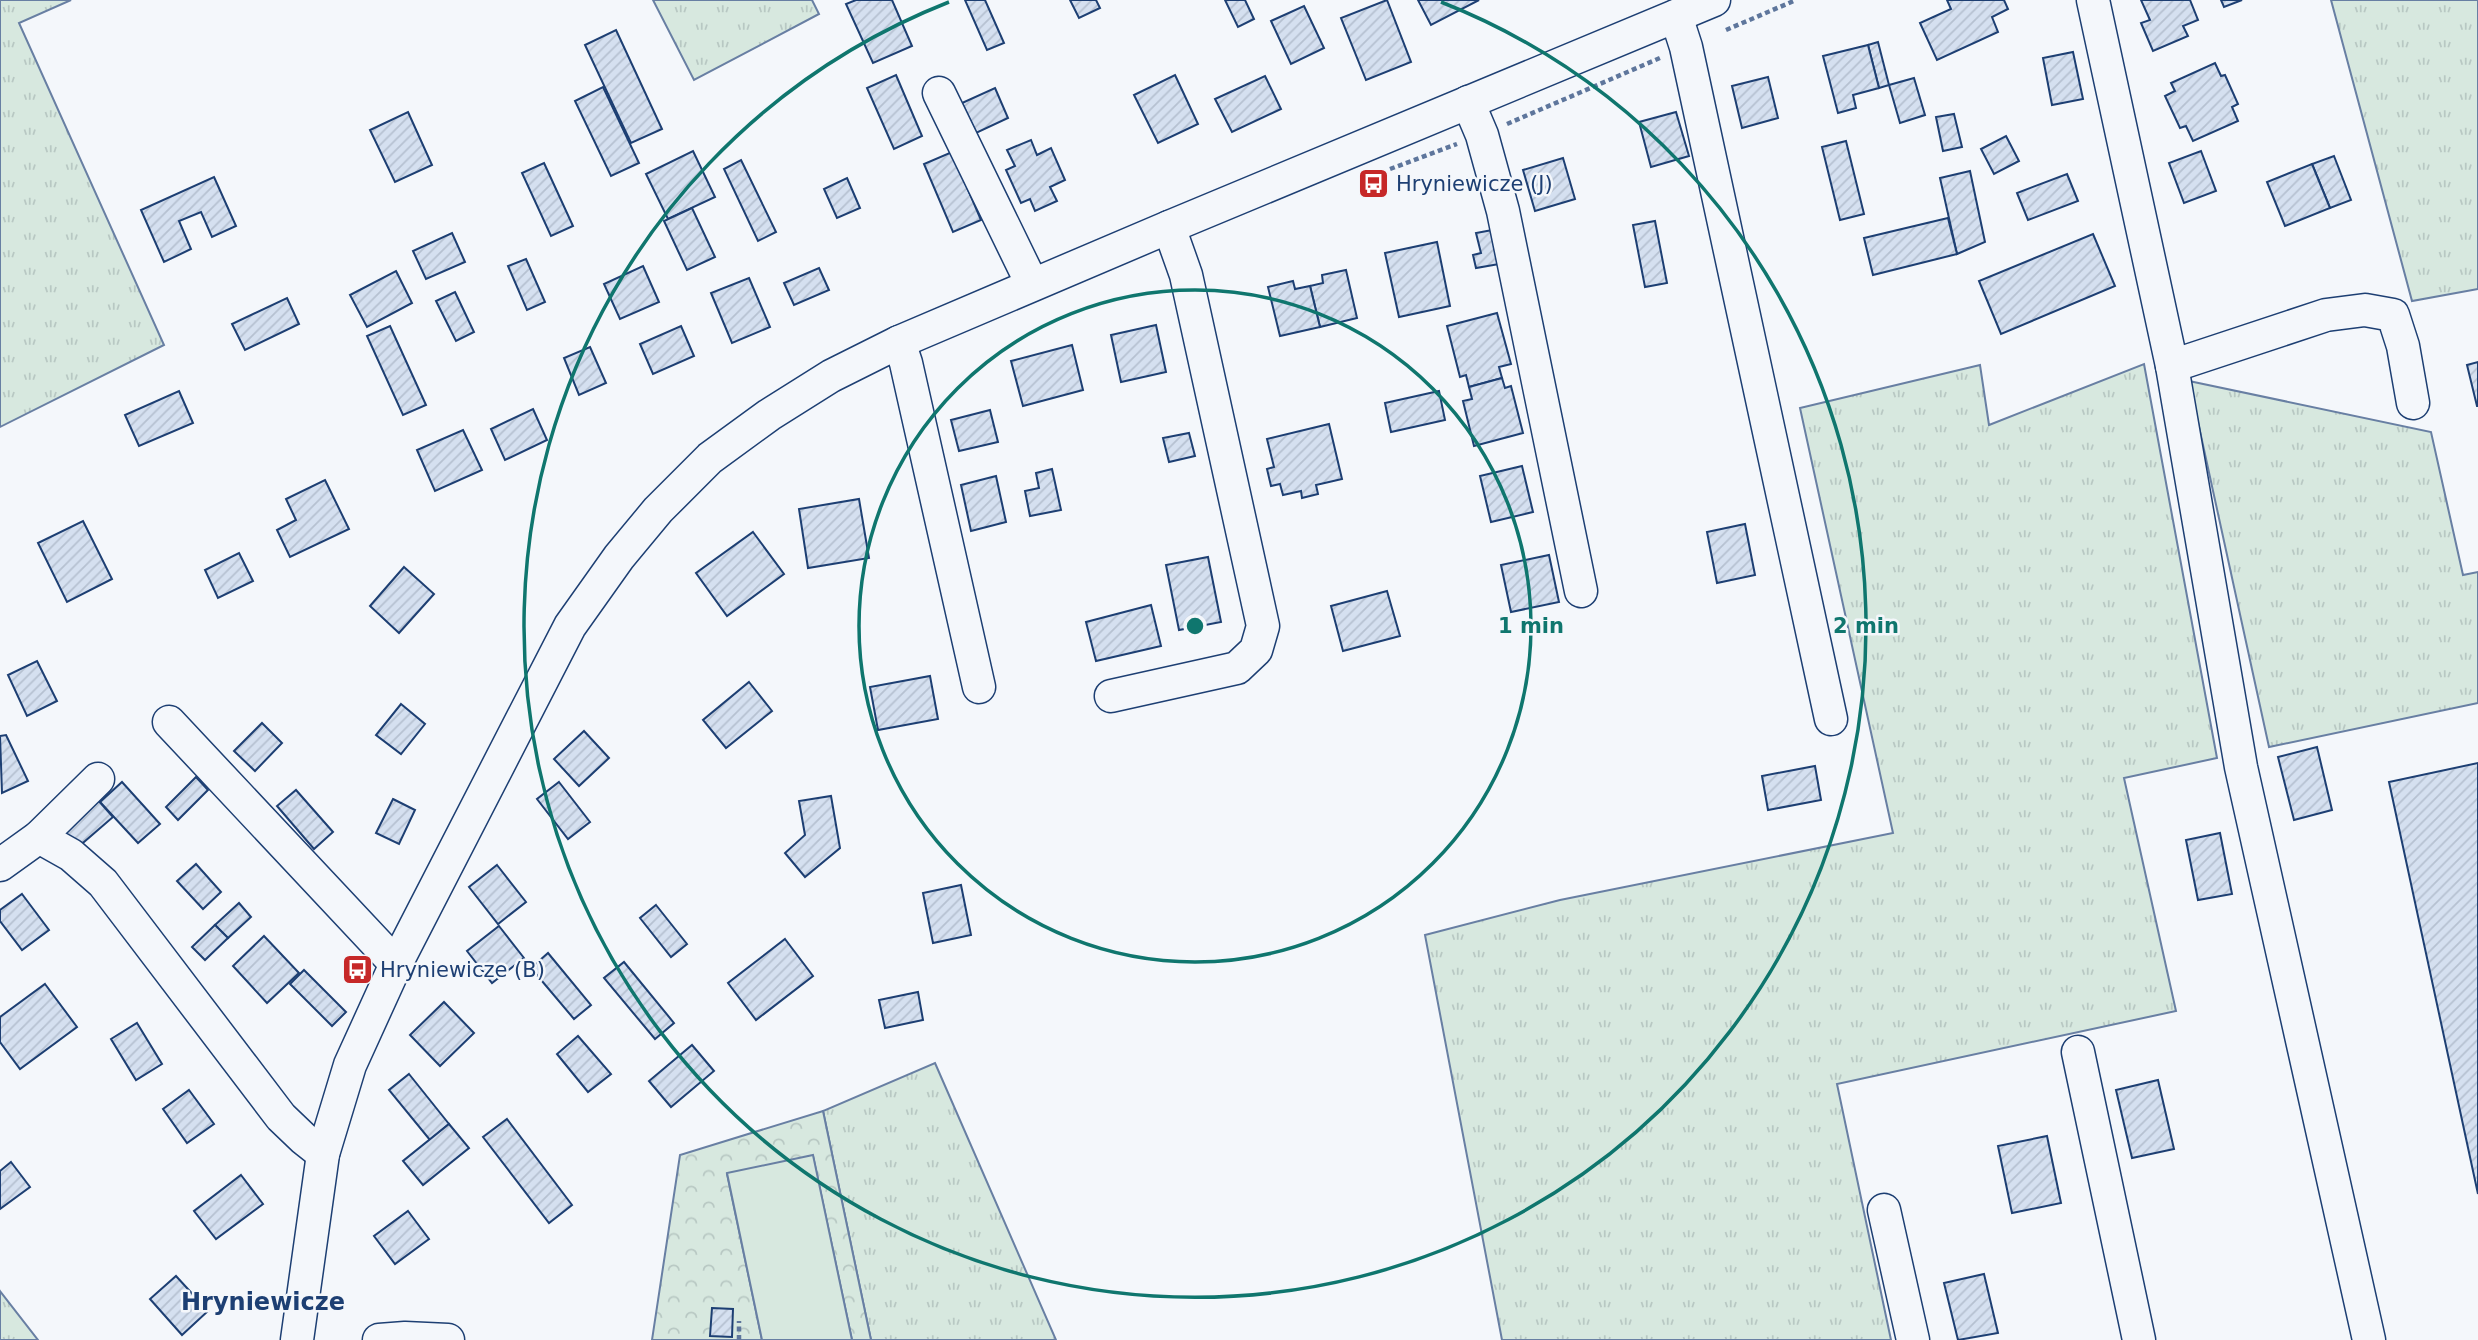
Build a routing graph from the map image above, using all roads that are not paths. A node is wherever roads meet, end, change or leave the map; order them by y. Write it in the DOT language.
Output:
graph roads {
  1 [pos="1714,0"];
  2 [pos="2093,0"];
  3 [pos="1676,16"];
  4 [pos="939,93"];
  5 [pos="1468,102"];
  6 [pos="1169,227"];
  7 [pos="1032,285"];
  8 [pos="899,342"];
  9 [pos="2172,366"];
  10 [pos="2413,403"];
  11 [pos="1581,591"];
  12 [pos="979,687"];
  13 [pos="1111,696"];
  14 [pos="1831,719"];
  15 [pos="170,722"];
  16 [pos="98,779"];
  17 [pos="39,837"];
  18 [pos="0,865"];
  19 [pos="396,964"];
  20 [pos="2078,1052"];
  21 [pos="323,1154"];
  22 [pos="1884,1210"];
  23 [pos="297,1340"];
  24 [pos="379,1340"];
  25 [pos="448,1340"];
  26 [pos="1913,1340"];
  27 [pos="2139,1340"];
  28 [pos="2369,1340"];
  1 -- 3 [label="street"];
  2 -- 9 [label="street"];
  3 -- 5 [label="street"];
  3 -- 14 [label="street"];
  4 -- 7 [label="street"];
  5 -- 6 [label="street"];
  5 -- 11 [label="street"];
  6 -- 7 [label="street"];
  6 -- 13 [label="street"];
  7 -- 8 [label="street"];
  8 -- 12 [label="street"];
  8 -- 19 [label="street"];
  9 -- 10 [label="street"];
  9 -- 28 [label="street"];
  15 -- 19 [label="street"];
  16 -- 17 [label="street"];
  17 -- 18 [label="street"];
  17 -- 21 [label="street"];
  19 -- 21 [label="street"];
  20 -- 27 [label="street"];
  21 -- 23 [label="street"];
  22 -- 26 [label="street"];
  24 -- 25 [label="street"];
}
